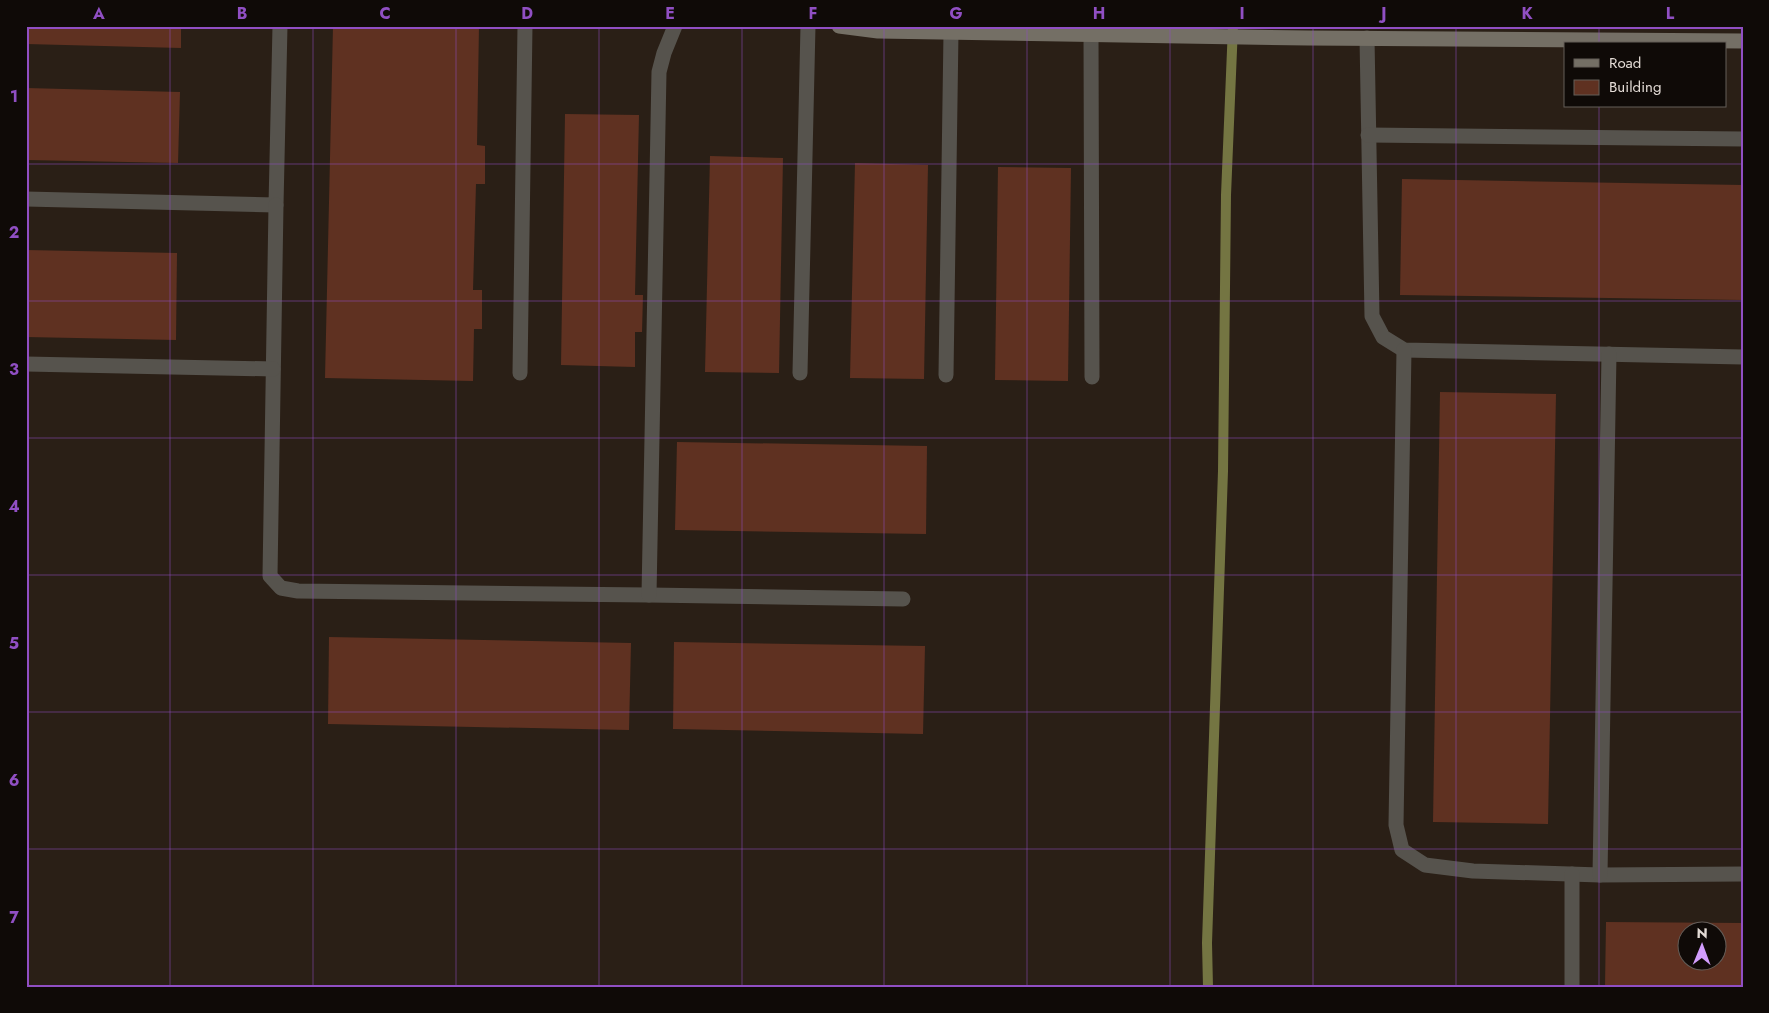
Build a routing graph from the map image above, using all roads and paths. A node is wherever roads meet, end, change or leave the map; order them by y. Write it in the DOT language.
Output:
graph roads {
  1 [pos="280,26"];
  2 [pos="525,26"];
  3 [pos="674,26"];
  4 [pos="808,26"];
  5 [pos="839,26"];
  6 [pos="926,29"];
  7 [pos="951,32"];
  8 [pos="1091,34"];
  9 [pos="1367,38"];
  10 [pos="1743,40"];
  11 [pos="1368,135"];
  12 [pos="1743,139"];
  13 [pos="26,199"];
  14 [pos="276,205"];
  15 [pos="1404,350"];
  16 [pos="1610,354"];
  17 [pos="1743,357"];
  18 [pos="26,364"];
  19 [pos="273,369"];
  20 [pos="520,373"];
  21 [pos="800,373"];
  22 [pos="946,375"];
  23 [pos="1092,377"];
  24 [pos="649,594"];
  25 [pos="903,600"];
  26 [pos="1572,874"];
  27 [pos="1743,874"];
  28 [pos="1600,875"];
  29 [pos="1572,987"];
  1 -- 14 [label="lane"];
  2 -- 20 [label="lane"];
  3 -- 24 [label="lane"];
  4 -- 21 [label="lane"];
  5 -- 6 [label="street"];
  6 -- 7 [label="street"];
  7 -- 8 [label="street"];
  7 -- 22 [label="lane"];
  8 -- 9 [label="street"];
  8 -- 23 [label="lane"];
  9 -- 10 [label="street"];
  9 -- 11 [label="lane"];
  11 -- 12 [label="lane"];
  11 -- 15 [label="lane"];
  13 -- 14 [label="lane"];
  14 -- 19 [label="lane"];
  15 -- 16 [label="lane"];
  15 -- 26 [label="lane"];
  16 -- 17 [label="lane"];
  16 -- 28 [label="lane"];
  18 -- 19 [label="lane"];
  19 -- 24 [label="lane"];
  24 -- 25 [label="lane"];
  26 -- 28 [label="lane"];
  26 -- 29 [label="lane"];
  27 -- 28 [label="lane"];
}
